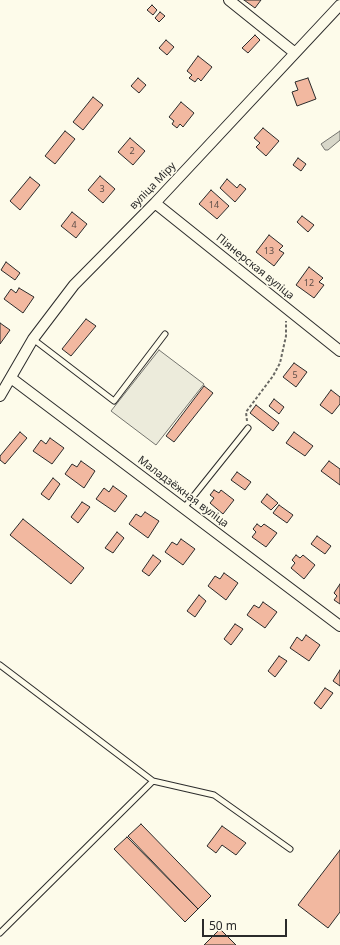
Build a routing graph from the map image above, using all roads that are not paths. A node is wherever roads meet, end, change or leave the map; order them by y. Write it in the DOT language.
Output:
graph roads {
  1 [pos="229,0"];
  2 [pos="340,5"];
  3 [pos="295,53"];
  4 [pos="155,203"];
  5 [pos="165,334"];
  6 [pos="33,339"];
  7 [pos="340,351"];
  8 [pos="11,378"];
  9 [pos="0,396"];
  10 [pos="248,428"];
  11 [pos="184,508"];
  12 [pos="340,626"];
  13 [pos="0,665"];
  14 [pos="153,781"];
  15 [pos="290,849"];
  16 [pos="0,933"];
  1 -- 3 [label="street"];
  2 -- 3 [label="street, вуліца Міру"];
  3 -- 4 [label="street, вуліца Міру"];
  4 -- 6 [label="street, вуліца Міру"];
  4 -- 7 [label="street, Піянерская вуліца"];
  5 -- 6 [label="lane"];
  6 -- 8 [label="street, вуліца Міру"];
  8 -- 9 [label="street, вуліца Міру"];
  8 -- 11 [label="street, Маладзёжная вуліца"];
  10 -- 11 [label="lane"];
  11 -- 12 [label="street, Маладзёжная вуліца"];
  13 -- 14 [label="lane"];
  14 -- 15 [label="lane"];
  14 -- 16 [label="lane"];
}
